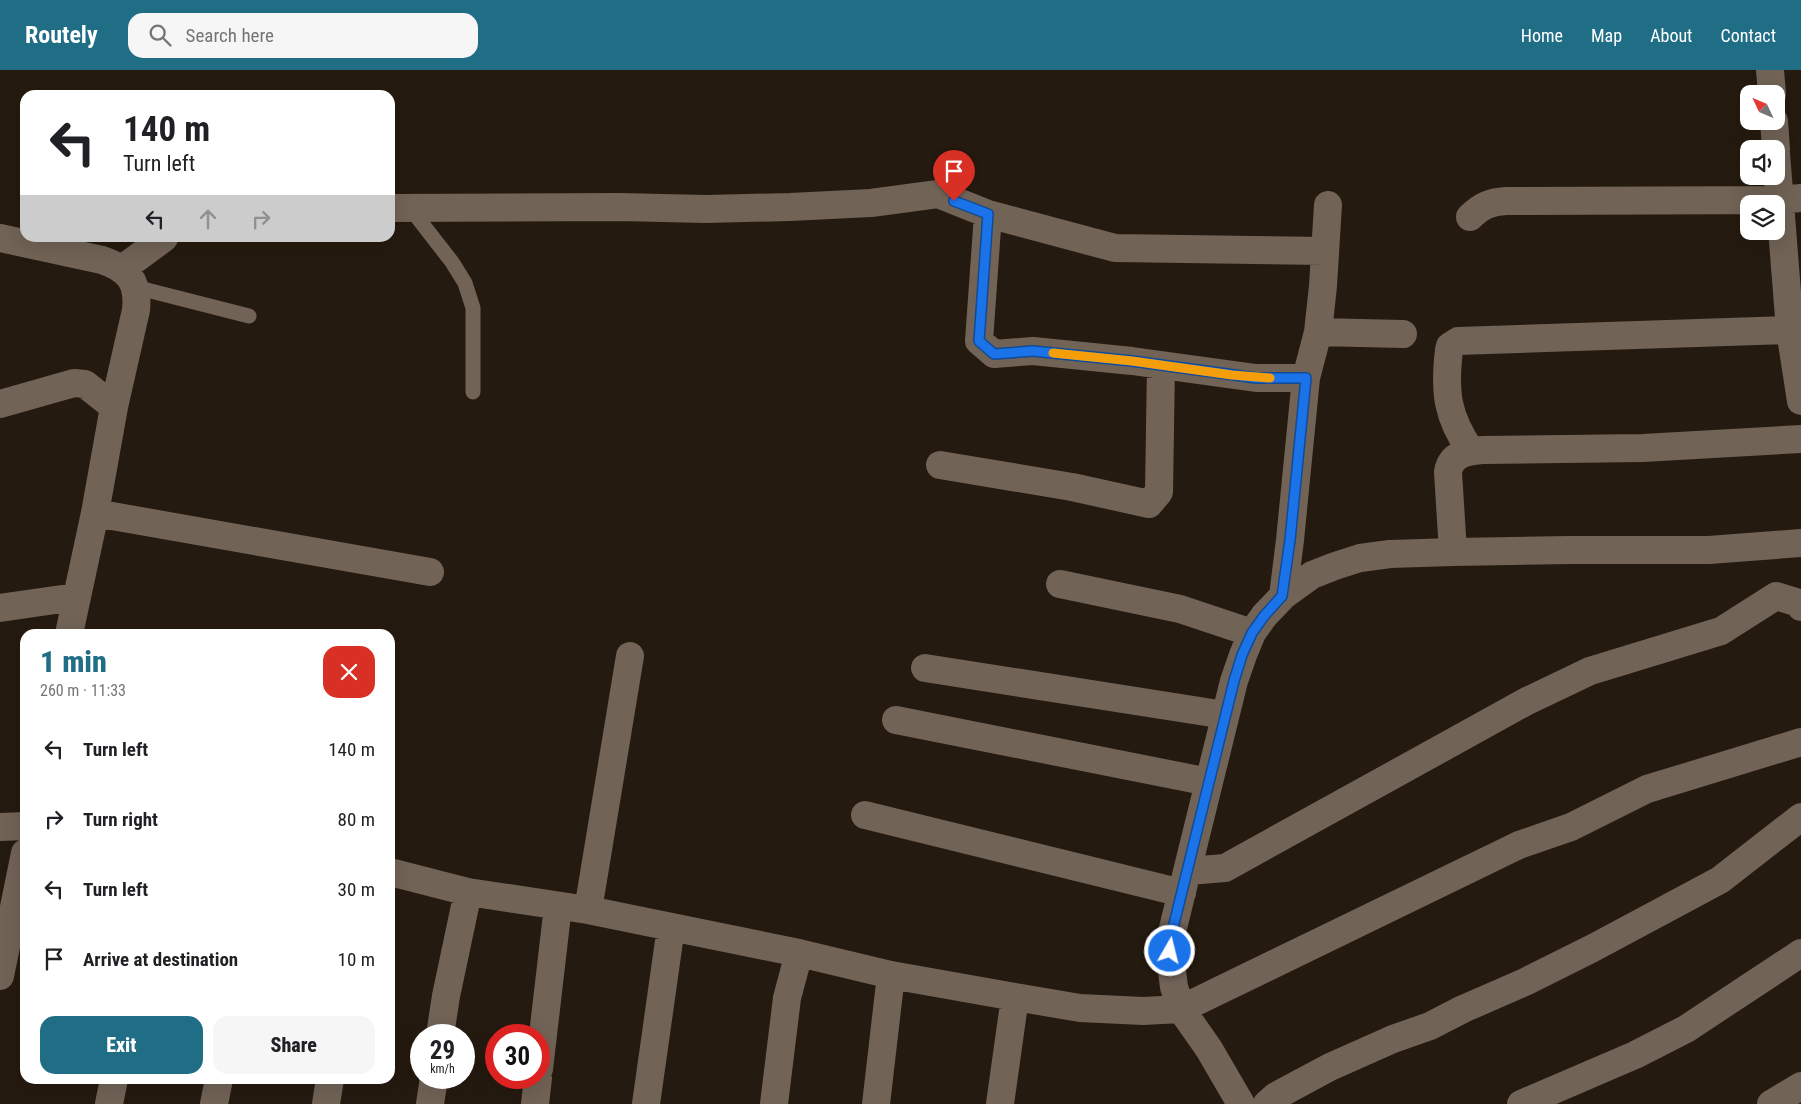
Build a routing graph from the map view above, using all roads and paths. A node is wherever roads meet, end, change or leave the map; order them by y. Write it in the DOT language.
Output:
graph roads {
  1 [pos="1770,70"];
  2 [pos="1771,85"];
  3 [pos="1785,183"];
  4 [pos="1790,199"];
  5 [pos="1328,204"];
  6 [pos="400,208"];
  7 [pos="988,214"];
  8 [pos="1470,218"];
  9 [pos="0,238"];
  10 [pos="160,242"];
  11 [pos="1324,251"];
  12 [pos="129,278"];
  13 [pos="249,316"];
  14 [pos="1790,330"];
  15 [pos="1318,332"];
  16 [pos="1403,334"];
  17 [pos="1161,365"];
  18 [pos="1306,378"];
  19 [pos="473,392"];
  20 [pos="1801,401"];
  21 [pos="0,404"];
  22 [pos="114,407"];
  23 [pos="1801,439"];
  24 [pos="1471,451"];
  25 [pos="940,465"];
  26 [pos="95,513"];
  27 [pos="1801,543"];
  28 [pos="1453,552"];
  29 [pos="430,572"];
  30 [pos="1060,584"];
  31 [pos="1282,596"];
  32 [pos="76,597"];
  33 [pos="1801,607"];
  34 [pos="0,608"];
  35 [pos="70,629"];
  36 [pos="1252,633"];
  37 [pos="630,656"];
  38 [pos="925,668"];
  39 [pos="1224,715"];
  40 [pos="896,720"];
  41 [pos="1801,742"];
  42 [pos="1208,782"];
  43 [pos="865,815"];
  44 [pos="1801,816"];
  45 [pos="20,826"];
  46 [pos="0,827"];
  47 [pos="395,873"];
  48 [pos="20,878"];
  49 [pos="1185,882"];
  50 [pos="468,892"];
  51 [pos="558,906"];
  52 [pos="588,910"];
  53 [pos="671,927"];
  54 [pos="799,953"];
  55 [pos="1801,953"];
  56 [pos="891,975"];
  57 [pos="0,976"];
  58 [pos="1015,998"];
  59 [pos="1181,1009"];
  60 [pos="442,1024"];
  61 [pos="544,1024"];
  62 [pos="113,1084"];
  63 [pos="218,1084"];
  64 [pos="329,1084"];
  65 [pos="1801,1086"];
  66 [pos="432,1089"];
  67 [pos="537,1089"];
  68 [pos="109,1104"];
  69 [pos="214,1104"];
  70 [pos="326,1104"];
  71 [pos="430,1104"];
  72 [pos="535,1104"];
  73 [pos="646,1104"];
  74 [pos="774,1104"];
  75 [pos="876,1104"];
  76 [pos="1000,1104"];
  77 [pos="1240,1104"];
  78 [pos="1267,1104"];
  79 [pos="1520,1104"];
  80 [pos="1771,1104"];
  1 -- 2 [label="street"];
  3 -- 4 [label="street"];
  4 -- 8 [label="street"];
  4 -- 14 [label="street"];
  5 -- 11 [label="street"];
  6 -- 7 [label="street"];
  6 -- 19 [label="lane"];
  7 -- 11 [label="street"];
  7 -- 17 [label="street"];
  9 -- 12 [label="street"];
  10 -- 12 [label="street"];
  11 -- 15 [label="street"];
  12 -- 13 [label="lane"];
  12 -- 22 [label="street"];
  14 -- 20 [label="street"];
  14 -- 24 [label="street"];
  15 -- 16 [label="street"];
  15 -- 18 [label="street"];
  17 -- 18 [label="street"];
  17 -- 25 [label="street"];
  18 -- 31 [label="street"];
  21 -- 22 [label="street"];
  22 -- 26 [label="street"];
  23 -- 24 [label="street"];
  24 -- 28 [label="street"];
  26 -- 29 [label="street"];
  26 -- 32 [label="street"];
  27 -- 28 [label="street"];
  28 -- 31 [label="street"];
  30 -- 36 [label="street"];
  31 -- 36 [label="street"];
  32 -- 34 [label="street"];
  32 -- 35 [label="street"];
  33 -- 49 [label="street"];
  36 -- 39 [label="street"];
  37 -- 52 [label="street"];
  38 -- 39 [label="street"];
  39 -- 42 [label="street"];
  40 -- 42 [label="street"];
  41 -- 59 [label="street"];
  42 -- 49 [label="street"];
  43 -- 49 [label="street"];
  44 -- 78 [label="street"];
  45 -- 46 [label="street"];
  47 -- 50 [label="street"];
  48 -- 57 [label="street"];
  49 -- 59 [label="street"];
  50 -- 51 [label="street"];
  50 -- 60 [label="street"];
  51 -- 52 [label="street"];
  51 -- 61 [label="street"];
  52 -- 53 [label="street"];
  53 -- 54 [label="street"];
  53 -- 73 [label="street"];
  54 -- 56 [label="street"];
  54 -- 74 [label="street"];
  55 -- 79 [label="street"];
  56 -- 58 [label="street"];
  56 -- 75 [label="street"];
  58 -- 59 [label="street"];
  58 -- 76 [label="street"];
  59 -- 77 [label="street"];
  62 -- 68 [label="street"];
  63 -- 69 [label="street"];
  64 -- 70 [label="street"];
  65 -- 80 [label="street"];
  66 -- 71 [label="street"];
  67 -- 72 [label="street"];
}
